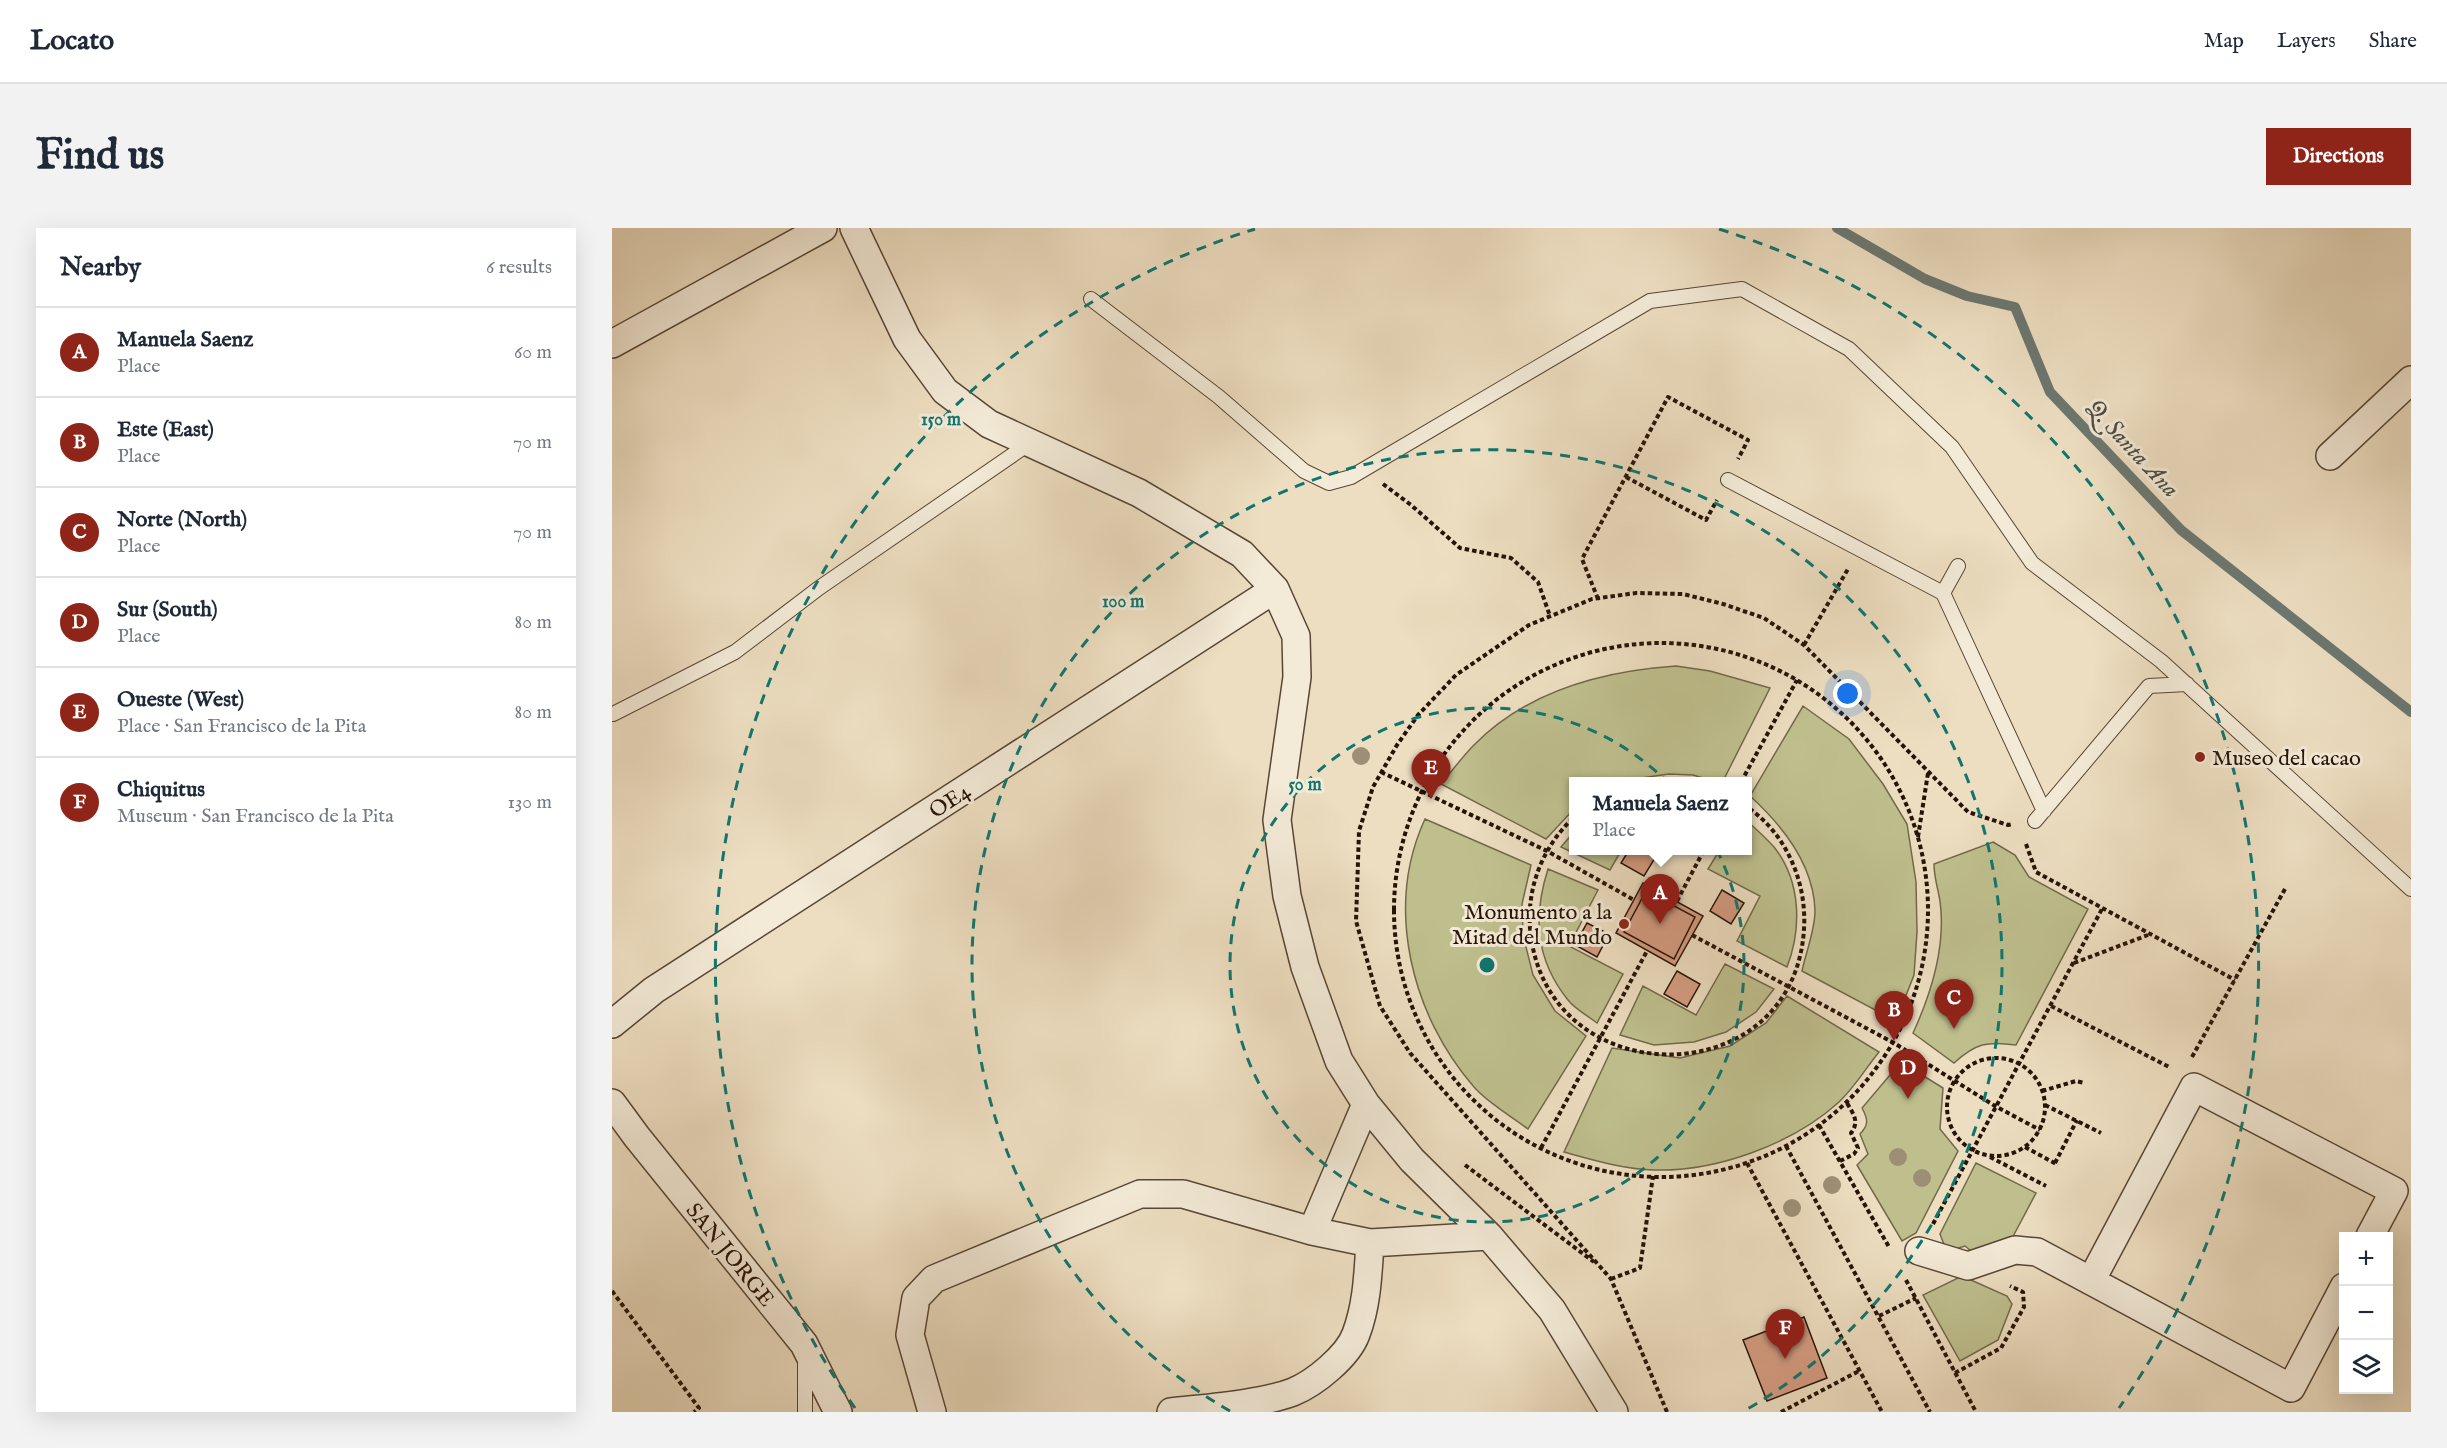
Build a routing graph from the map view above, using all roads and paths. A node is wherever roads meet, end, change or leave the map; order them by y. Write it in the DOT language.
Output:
graph roads {
  1 [pos="823,228"];
  2 [pos="854,228"];
  3 [pos="1091,299"];
  4 [pos="612,344"];
  5 [pos="2411,380"];
  6 [pos="1030,443"];
  7 [pos="2330,456"];
  8 [pos="1363,470"];
  9 [pos="1626,477"];
  10 [pos="1728,480"];
  11 [pos="1858,550"];
  12 [pos="1959,566"];
  13 [pos="1275,589"];
  14 [pos="1943,593"];
  15 [pos="1598,599"];
  16 [pos="1550,616"];
  17 [pos="1804,645"];
  18 [pos="1797,680"];
  19 [pos="2187,684"];
  20 [pos="613,714"];
  21 [pos="1381,772"];
  22 [pos="1928,772"];
  23 [pos="1744,777"];
  24 [pos="1420,792"];
  25 [pos="1752,812"];
  26 [pos="2039,816"];
  27 [pos="1569,823"];
  28 [pos="2019,823"];
  29 [pos="1918,838"];
  30 [pos="1547,851"];
  31 [pos="1701,855"];
  32 [pos="2285,889"];
  33 [pos="2411,890"];
  34 [pos="1634,900"];
  35 [pos="1677,901"];
  36 [pos="2102,909"];
  37 [pos="2149,934"];
  38 [pos="1692,935"];
  39 [pos="1647,951"];
  40 [pos="2073,964"];
  41 [pos="2235,980"];
  42 [pos="1788,986"];
  43 [pos="2051,1006"];
  44 [pos="618,1018"];
  45 [pos="1600,1038"];
  46 [pos="1894,1043"];
  47 [pos="2019,1064"];
  48 [pos="2188,1080"];
  49 [pos="1954,1082"];
  50 [pos="2085,1083"];
  51 [pos="2042,1092"];
  52 [pos="612,1103"];
  53 [pos="1847,1103"];
  54 [pos="1366,1104"];
  55 [pos="2045,1105"];
  56 [pos="1995,1107"];
  57 [pos="2077,1120"];
  58 [pos="2040,1130"];
  59 [pos="2101,1133"];
  60 [pos="1786,1146"];
  61 [pos="2025,1147"];
  62 [pos="1541,1148"];
  63 [pos="1972,1150"];
  64 [pos="1987,1155"];
  65 [pos="1455,1158"];
  66 [pos="1840,1161"];
  67 [pos="1747,1163"];
  68 [pos="1653,1176"];
  69 [pos="2046,1186"];
  70 [pos="1312,1231"];
  71 [pos="2372,1232"];
  72 [pos="1489,1236"];
  73 [pos="1370,1243"];
  74 [pos="1919,1251"];
  75 [pos="1968,1266"];
  76 [pos="1601,1268"];
  77 [pos="1611,1279"];
  78 [pos="2091,1281"];
  79 [pos="612,1291"];
  80 [pos="2339,1295"];
  81 [pos="1916,1298"];
  82 [pos="1879,1316"];
  83 [pos="806,1348"];
  84 [pos="1859,1371"];
  85 [pos="1955,1372"];
  86 [pos="694,1412"];
  87 [pos="805,1412"];
  88 [pos="838,1412"];
  89 [pos="932,1412"];
  90 [pos="1171,1412"];
  91 [pos="1614,1412"];
  92 [pos="1667,1412"];
  93 [pos="1781,1412"];
  94 [pos="1882,1412"];
  95 [pos="1930,1412"];
  1 -- 4 [label="street"];
  2 -- 6 [label="street"];
  3 -- 8 [label="lane"];
  5 -- 7 [label="street"];
  6 -- 13 [label="street"];
  6 -- 20 [label="lane"];
  8 -- 16 [label="path"];
  8 -- 19 [label="lane"];
  9 -- 10 [label="path"];
  9 -- 10 [label="path"];
  9 -- 15 [label="path"];
  10 -- 11 [label="lane"];
  11 -- 14 [label="lane"];
  11 -- 17 [label="path"];
  12 -- 14 [label="lane"];
  13 -- 44 [label="street, OE4"];
  13 -- 54 [label="street"];
  14 -- 26 [label="lane"];
  15 -- 16 [label="path"];
  15 -- 17 [label="path"];
  16 -- 21 [label="path"];
  17 -- 22 [label="path"];
  18 -- 23 [label="path"];
  18 -- 24 [label="path"];
  18 -- 29 [label="path"];
  19 -- 26 [label="lane"];
  19 -- 33 [label="lane"];
  21 -- 24 [label="path"];
  21 -- 76 [label="path"];
  22 -- 28 [label="path"];
  22 -- 29 [label="path"];
  24 -- 30 [label="path"];
  24 -- 62 [label="path"];
  25 -- 42 [label="path"];
  26 -- 28 [label="path"];
  27 -- 30 [label="path"];
  28 -- 36 [label="path"];
  29 -- 46 [label="path"];
  30 -- 34 [label="path"];
  30 -- 45 [label="path"];
  31 -- 35 [label="path"];
  32 -- 41 [label="path"];
  36 -- 37 [label="path"];
  36 -- 40 [label="path"];
  37 -- 40 [label="path"];
  37 -- 41 [label="path"];
  38 -- 42 [label="path"];
  39 -- 45 [label="path"];
  40 -- 43 [label="path"];
  41 -- 48 [label="path"];
  42 -- 45 [label="path"];
  42 -- 46 [label="path"];
  43 -- 47 [label="path"];
  43 -- 48 [label="path"];
  45 -- 62 [label="path"];
  46 -- 49 [label="path"];
  46 -- 53 [label="path"];
  47 -- 49 [label="path"];
  47 -- 51 [label="path"];
  47 -- 56 [label="path"];
  48 -- 71 [label="street"];
  48 -- 78 [label="street"];
  49 -- 56 [label="path"];
  49 -- 63 [label="path"];
  50 -- 51 [label="path"];
  51 -- 55 [label="path"];
  52 -- 83 [label="street, SAN JORGE"];
  53 -- 60 [label="path"];
  53 -- 66 [label="path"];
  54 -- 70 [label="street"];
  54 -- 72 [label="street"];
  55 -- 57 [label="path"];
  55 -- 58 [label="path"];
  56 -- 58 [label="path"];
  56 -- 63 [label="path"];
  57 -- 59 [label="path"];
  57 -- 61 [label="path"];
  58 -- 61 [label="path"];
  60 -- 67 [label="path"];
  60 -- 82 [label="path"];
  61 -- 64 [label="path"];
  62 -- 68 [label="path"];
  63 -- 64 [label="path"];
  63 -- 74 [label="path"];
  64 -- 69 [label="path"];
  65 -- 76 [label="path"];
  67 -- 68 [label="path"];
  67 -- 84 [label="path"];
  68 -- 77 [label="path"];
  70 -- 73 [label="street"];
  70 -- 89 [label="street"];
  72 -- 73 [label="street"];
  72 -- 91 [label="street"];
  73 -- 90 [label="street"];
  74 -- 75 [label="street"];
  75 -- 78 [label="street"];
  75 -- 85 [label="path"];
  76 -- 77 [label="path"];
  77 -- 92 [label="path"];
  78 -- 80 [label="street"];
  79 -- 86 [label="path"];
  81 -- 82 [label="path"];
  82 -- 95 [label="path"];
  83 -- 87 [label="lane"];
  83 -- 88 [label="street, SAN JORGE"];
  84 -- 93 [label="path"];
  84 -- 94 [label="path"];
}
